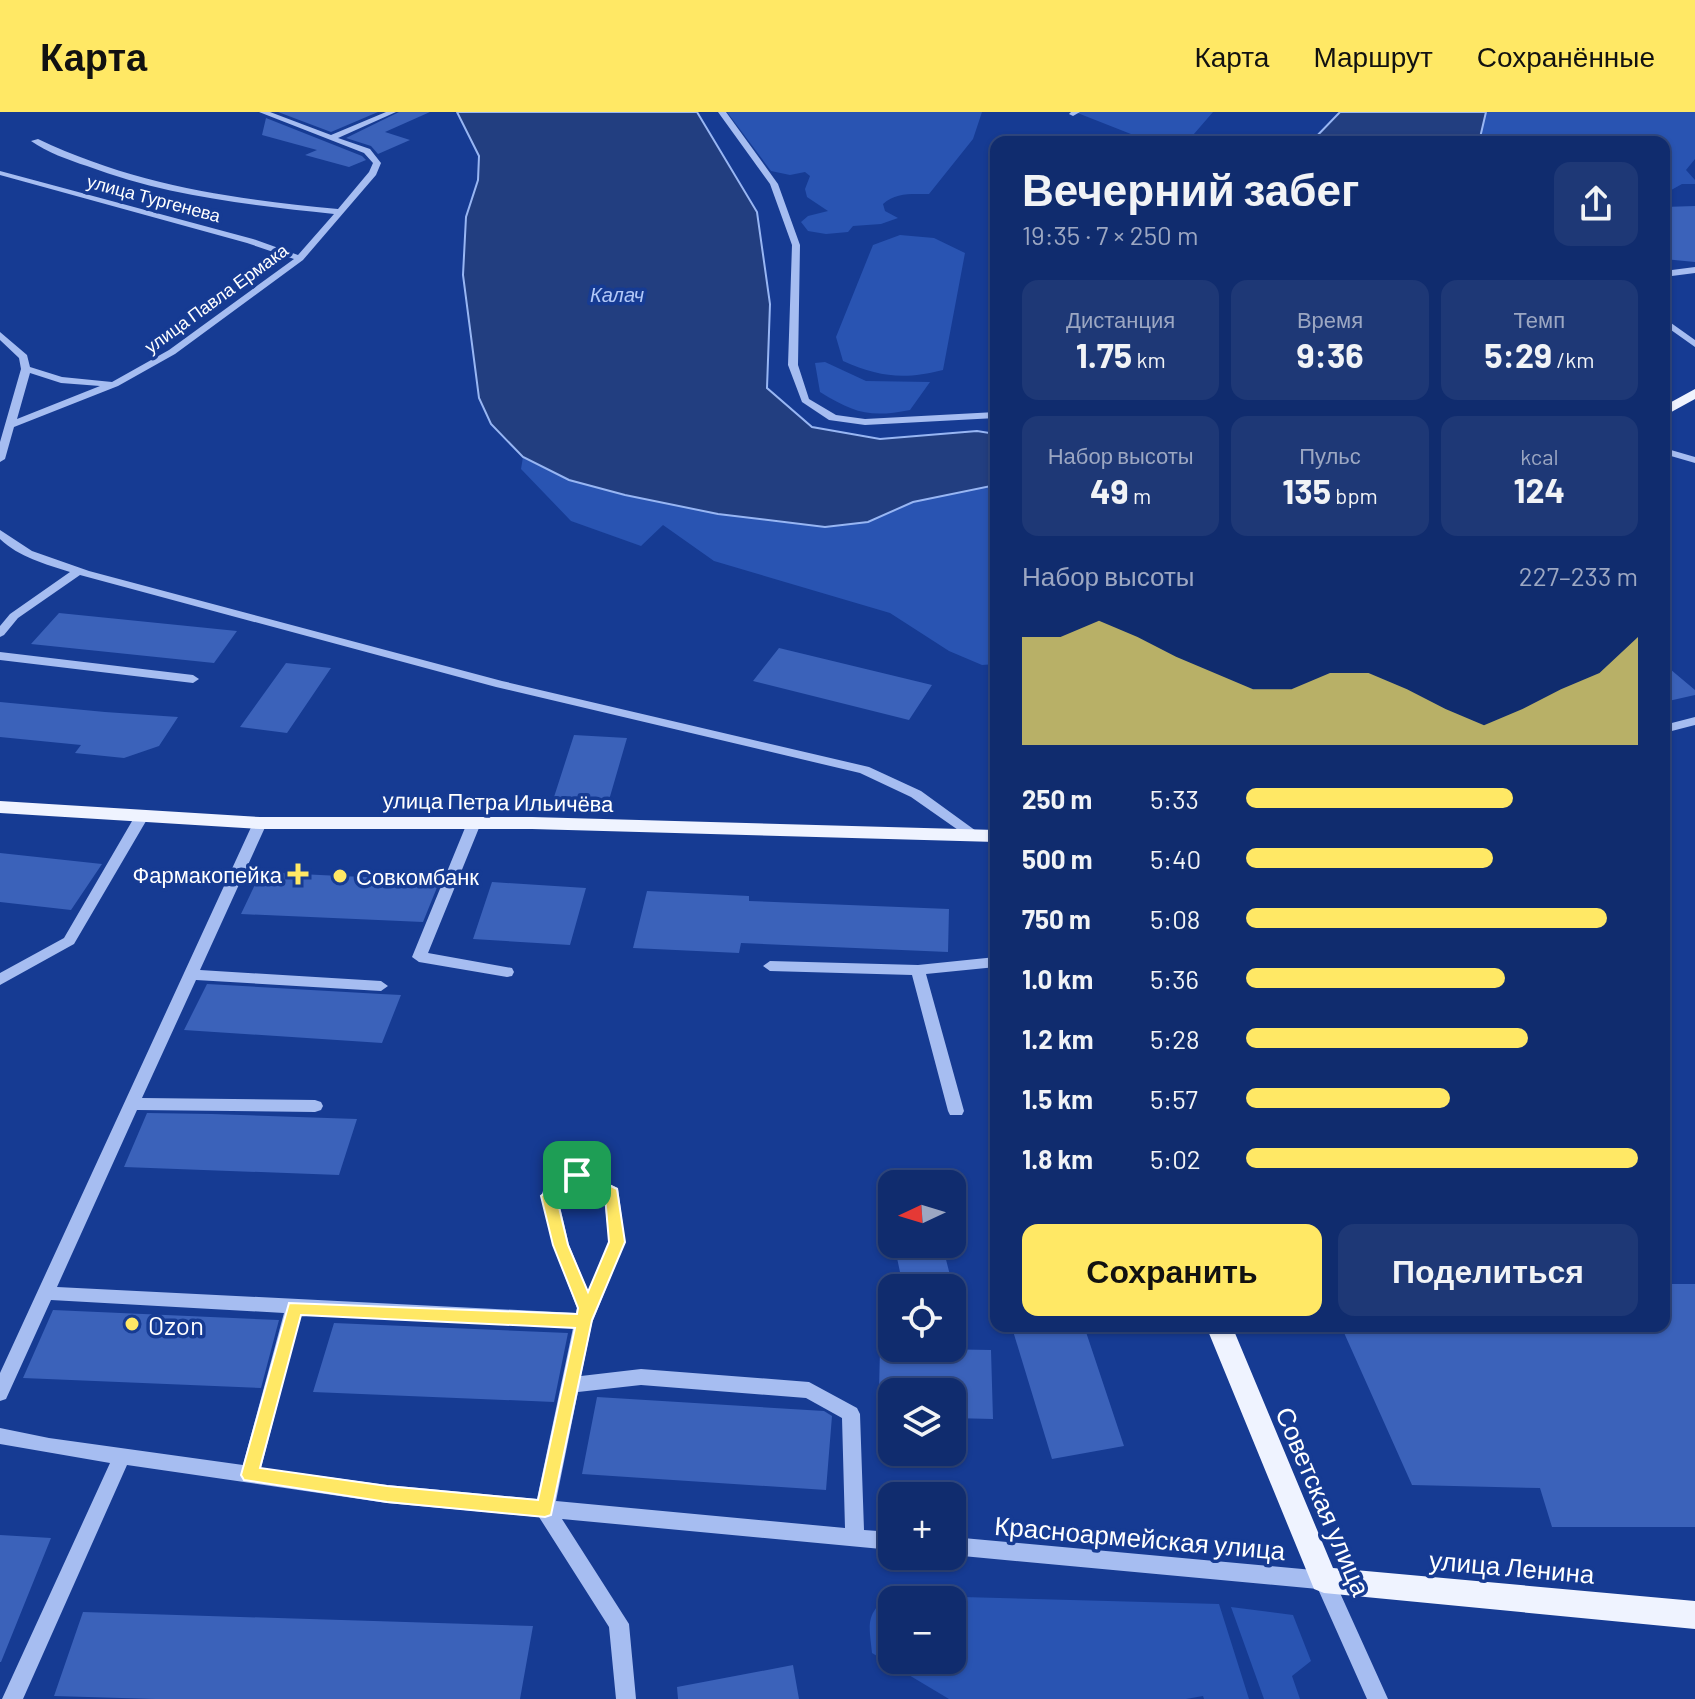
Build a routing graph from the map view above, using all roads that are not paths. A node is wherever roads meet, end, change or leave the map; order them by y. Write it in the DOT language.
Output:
graph roads {
  1 [pos="263,112"];
  2 [pos="392,112"];
  3 [pos="722,112"];
  4 [pos="331,138"];
  5 [pos="35,141"];
  6 [pos="0,173"];
  7 [pos="341,212"];
  8 [pos="300,258"];
  9 [pos="1695,270"];
  10 [pos="1670,273"];
  11 [pos="1670,325"];
  12 [pos="0,335"];
  13 [pos="1695,344"];
  14 [pos="26,369"];
  15 [pos="115,384"];
  16 [pos="1691,398"];
  17 [pos="1670,409"];
  18 [pos="990,415"];
  19 [pos="10,425"];
  20 [pos="1670,453"];
  21 [pos="0,459"];
  22 [pos="1695,460"];
  23 [pos="0,533"];
  24 [pos="78,571"];
  25 [pos="0,633"];
  26 [pos="0,656"];
  27 [pos="193,679"];
  28 [pos="1695,721"];
  29 [pos="1670,727"];
  30 [pos="0,807"];
  31 [pos="142,816"];
  32 [pos="260,823"];
  33 [pos="474,823"];
  34 [pos="986,836"];
  35 [pos="990,963"];
  36 [pos="770,966"];
  37 [pos="918,970"];
  38 [pos="507,972"];
  39 [pos="191,975"];
  40 [pos="0,980"];
  41 [pos="381,986"];
  42 [pos="132,1104"];
  43 [pos="315,1106"];
  44 [pos="956,1111"];
  45 [pos="45,1293"];
  46 [pos="294,1308"];
  47 [pos="584,1321"];
  48 [pos="1221,1332"];
  49 [pos="571,1385"];
  50 [pos="0,1393"];
  51 [pos="0,1436"];
  52 [pos="122,1456"];
  53 [pos="250,1475"];
  54 [pos="545,1509"];
  55 [pos="855,1537"];
  56 [pos="878,1539"];
  57 [pos="966,1547"];
  58 [pos="1324,1580"];
  59 [pos="1695,1615"];
  60 [pos="12,1699"];
  61 [pos="626,1699"];
  62 [pos="1378,1699"];
  1 -- 4 [label="street, улица Павла Ермака"];
  2 -- 4 [label="street"];
  3 -- 18 [label="street"];
  4 -- 7 [label="street, улица Павла Ермака"];
  5 -- 7 [label="street"];
  6 -- 8 [label="street, улица Тургенева"];
  7 -- 8 [label="street, улица Павла Ермака"];
  8 -- 15 [label="street, улица Павла Ермака"];
  9 -- 10 [label="street"];
  11 -- 13 [label="street"];
  12 -- 14 [label="street"];
  14 -- 15 [label="street"];
  14 -- 19 [label="street"];
  15 -- 19 [label="street, улица Павла Ермака"];
  16 -- 17 [label="main road"];
  19 -- 21 [label="street"];
  20 -- 22 [label="street"];
  23 -- 24 [label="street"];
  24 -- 25 [label="street"];
  24 -- 34 [label="street"];
  26 -- 27 [label="street"];
  28 -- 29 [label="street"];
  30 -- 31 [label="main road, улица Петра Ильичёва"];
  31 -- 32 [label="main road, улица Петра Ильичёва"];
  31 -- 40 [label="street"];
  32 -- 33 [label="main road, улица Петра Ильичёва"];
  32 -- 39 [label="street"];
  33 -- 34 [label="main road, улица Петра Ильичёва"];
  33 -- 38 [label="street"];
  35 -- 37 [label="street"];
  36 -- 37 [label="street"];
  37 -- 44 [label="street"];
  39 -- 41 [label="street"];
  39 -- 42 [label="street"];
  42 -- 43 [label="street"];
  42 -- 45 [label="street"];
  45 -- 46 [label="street"];
  45 -- 50 [label="street"];
  46 -- 47 [label="street"];
  46 -- 53 [label="street"];
  47 -- 47 [label="street"];
  47 -- 49 [label="street"];
  48 -- 58 [label="main road, Советская улица"];
  49 -- 54 [label="street"];
  49 -- 55 [label="street"];
  51 -- 52 [label="street"];
  52 -- 53 [label="street"];
  52 -- 60 [label="street"];
  53 -- 54 [label="street"];
  54 -- 55 [label="street"];
  54 -- 61 [label="street"];
  55 -- 56 [label="street"];
  57 -- 58 [label="street, Красноармейская улица"];
  58 -- 59 [label="main road, улица Ленина"];
  58 -- 62 [label="street, Советская улица"];
}
